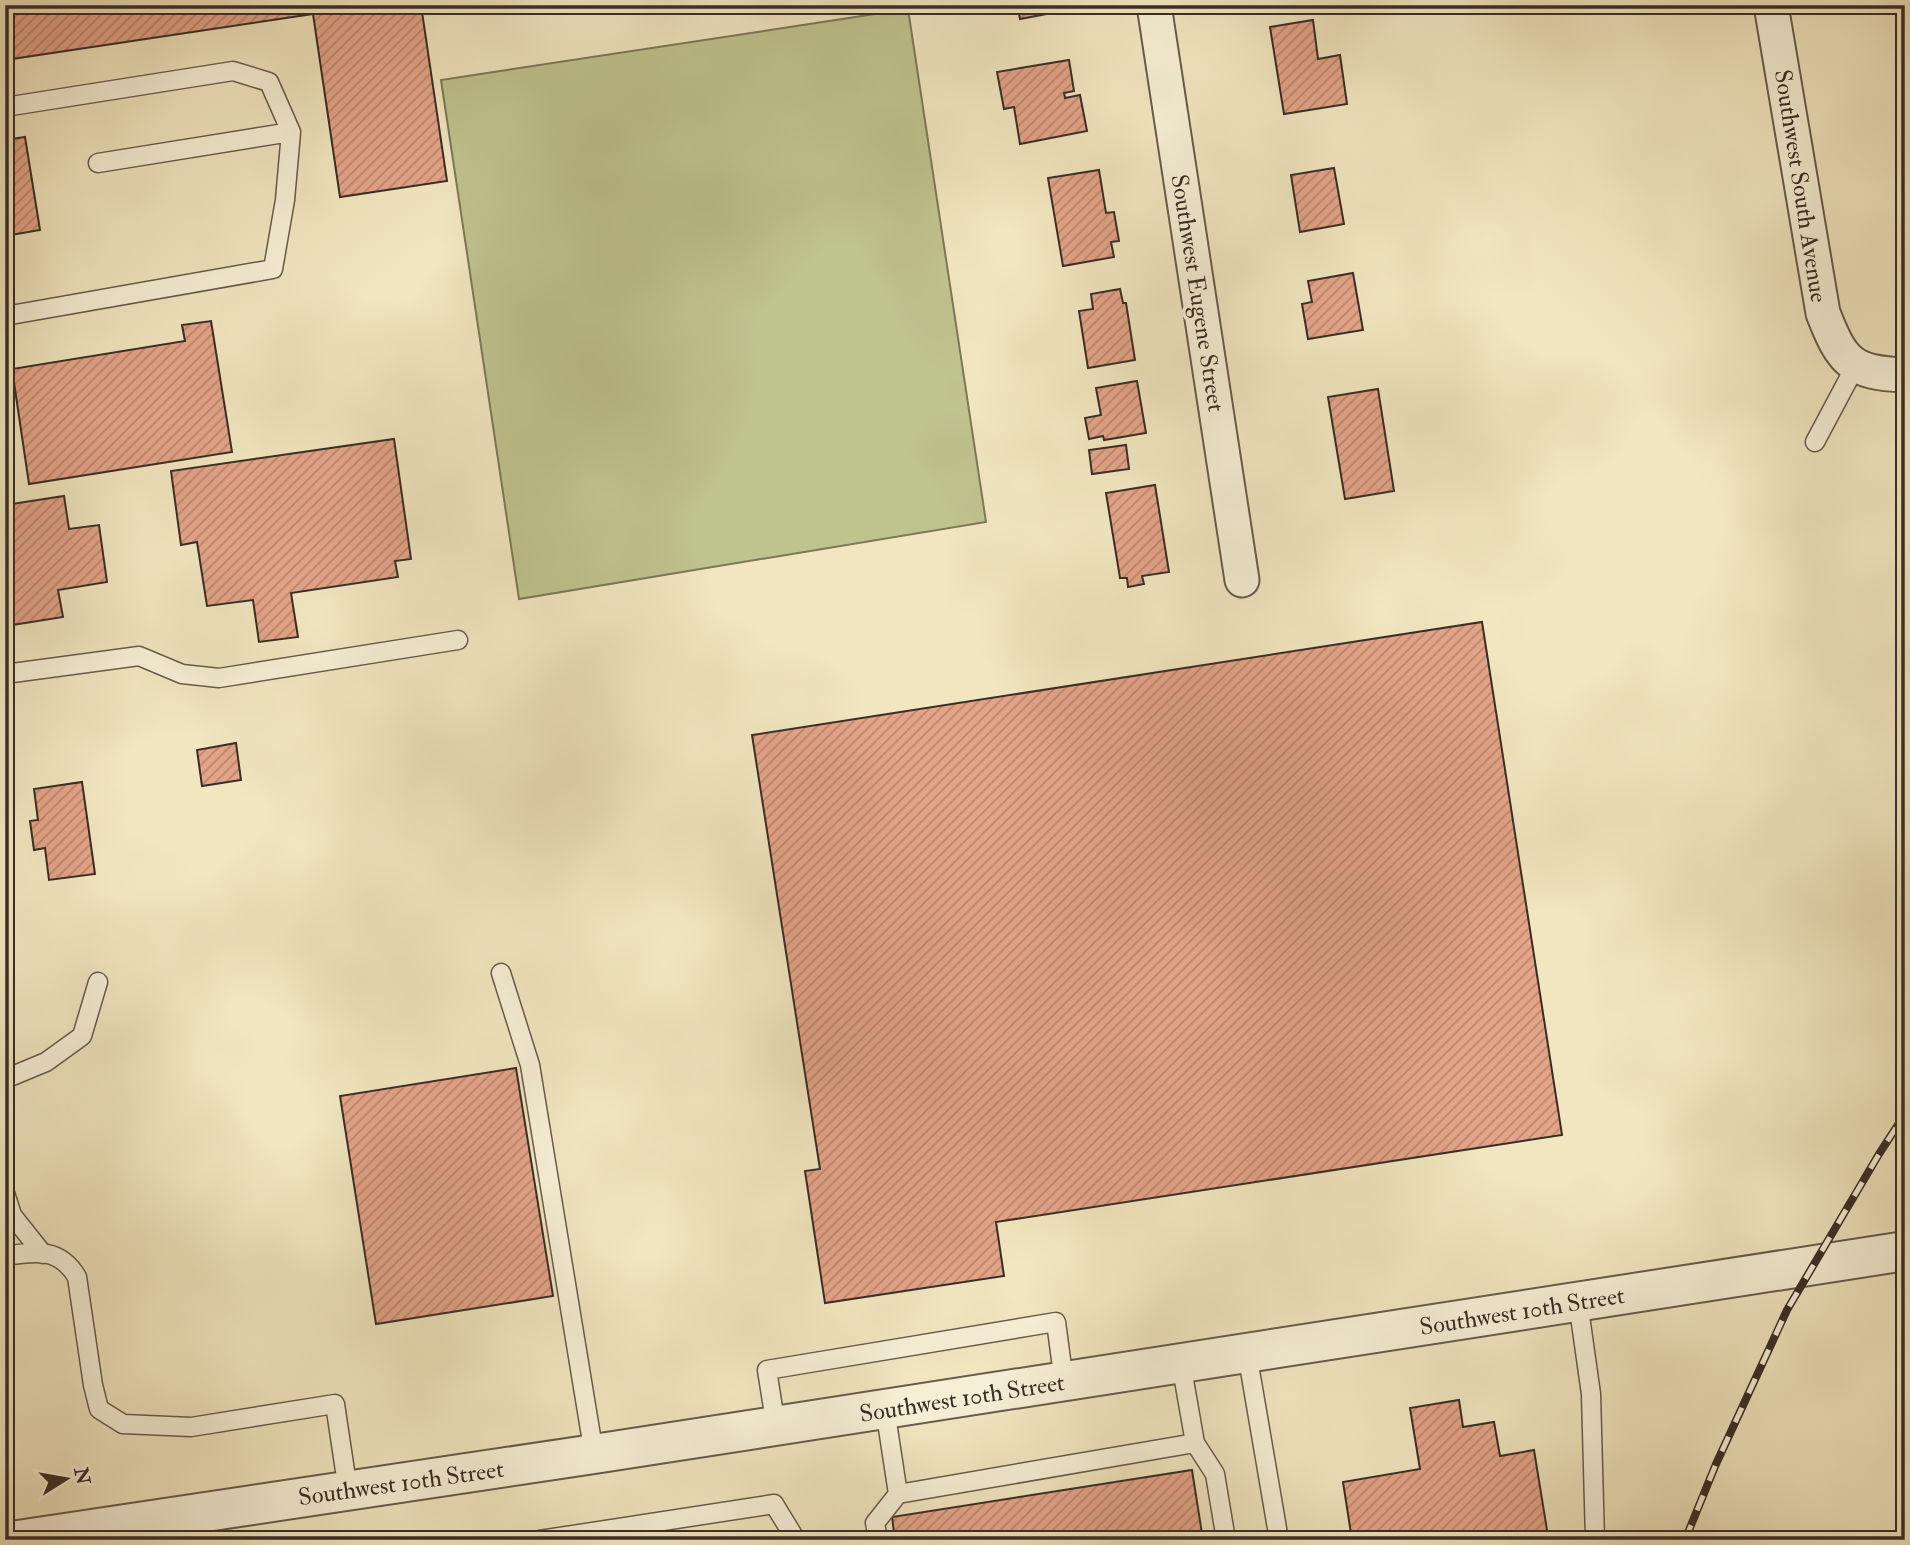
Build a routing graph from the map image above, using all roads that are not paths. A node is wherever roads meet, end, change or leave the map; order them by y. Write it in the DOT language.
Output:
graph roads {
  1 [pos="1154,5"];
  2 [pos="1771,5"];
  3 [pos="5,107"];
  4 [pos="292,132"];
  5 [pos="99,163"];
  6 [pos="5,316"];
  7 [pos="1852,362"];
  8 [pos="1905,375"];
  9 [pos="1815,442"];
  10 [pos="1242,580"];
  11 [pos="458,640"];
  12 [pos="5,674"];
  13 [pos="501,972"];
  14 [pos="98,982"];
  15 [pos="5,1079"];
  16 [pos="5,1194"];
  17 [pos="1905,1251"];
  18 [pos="43,1254"];
  19 [pos="5,1256"];
  20 [pos="1578,1302"];
  21 [pos="1247,1353"];
  22 [pos="1181,1363"];
  23 [pos="1064,1382"];
  24 [pos="885,1409"];
  25 [pos="776,1426"];
  26 [pos="1195,1443"];
  27 [pos="594,1454"];
  28 [pos="348,1491"];
  29 [pos="898,1494"];
  30 [pos="18,1540"];
  31 [pos="540,1540"];
  32 [pos="796,1540"];
  33 [pos="878,1540"];
  34 [pos="1226,1540"];
  35 [pos="1279,1540"];
  36 [pos="1595,1540"];
  1 -- 10 [label="street, Southwest Eugene Street"];
  2 -- 7 [label="street, Southwest South Avenue"];
  3 -- 4 [label="lane"];
  4 -- 5 [label="lane"];
  4 -- 6 [label="lane"];
  7 -- 8 [label="street"];
  7 -- 9 [label="lane"];
  11 -- 12 [label="lane"];
  13 -- 27 [label="lane"];
  14 -- 15 [label="lane"];
  16 -- 18 [label="lane"];
  17 -- 20 [label="street, Southwest 10th Street"];
  18 -- 19 [label="lane"];
  18 -- 28 [label="lane"];
  20 -- 21 [label="street, Southwest 10th Street"];
  20 -- 36 [label="lane"];
  21 -- 22 [label="street, Southwest 10th Street"];
  21 -- 35 [label="lane"];
  22 -- 23 [label="street, Southwest 10th Street"];
  22 -- 26 [label="lane"];
  23 -- 24 [label="street, Southwest 10th Street"];
  23 -- 25 [label="lane"];
  24 -- 25 [label="street, Southwest 10th Street"];
  24 -- 29 [label="lane"];
  25 -- 27 [label="street, Southwest 10th Street"];
  26 -- 29 [label="lane"];
  26 -- 34 [label="lane"];
  27 -- 28 [label="street, Southwest 10th Street"];
  28 -- 30 [label="street, Southwest 10th Street"];
  29 -- 33 [label="lane"];
  31 -- 32 [label="lane"];
}
